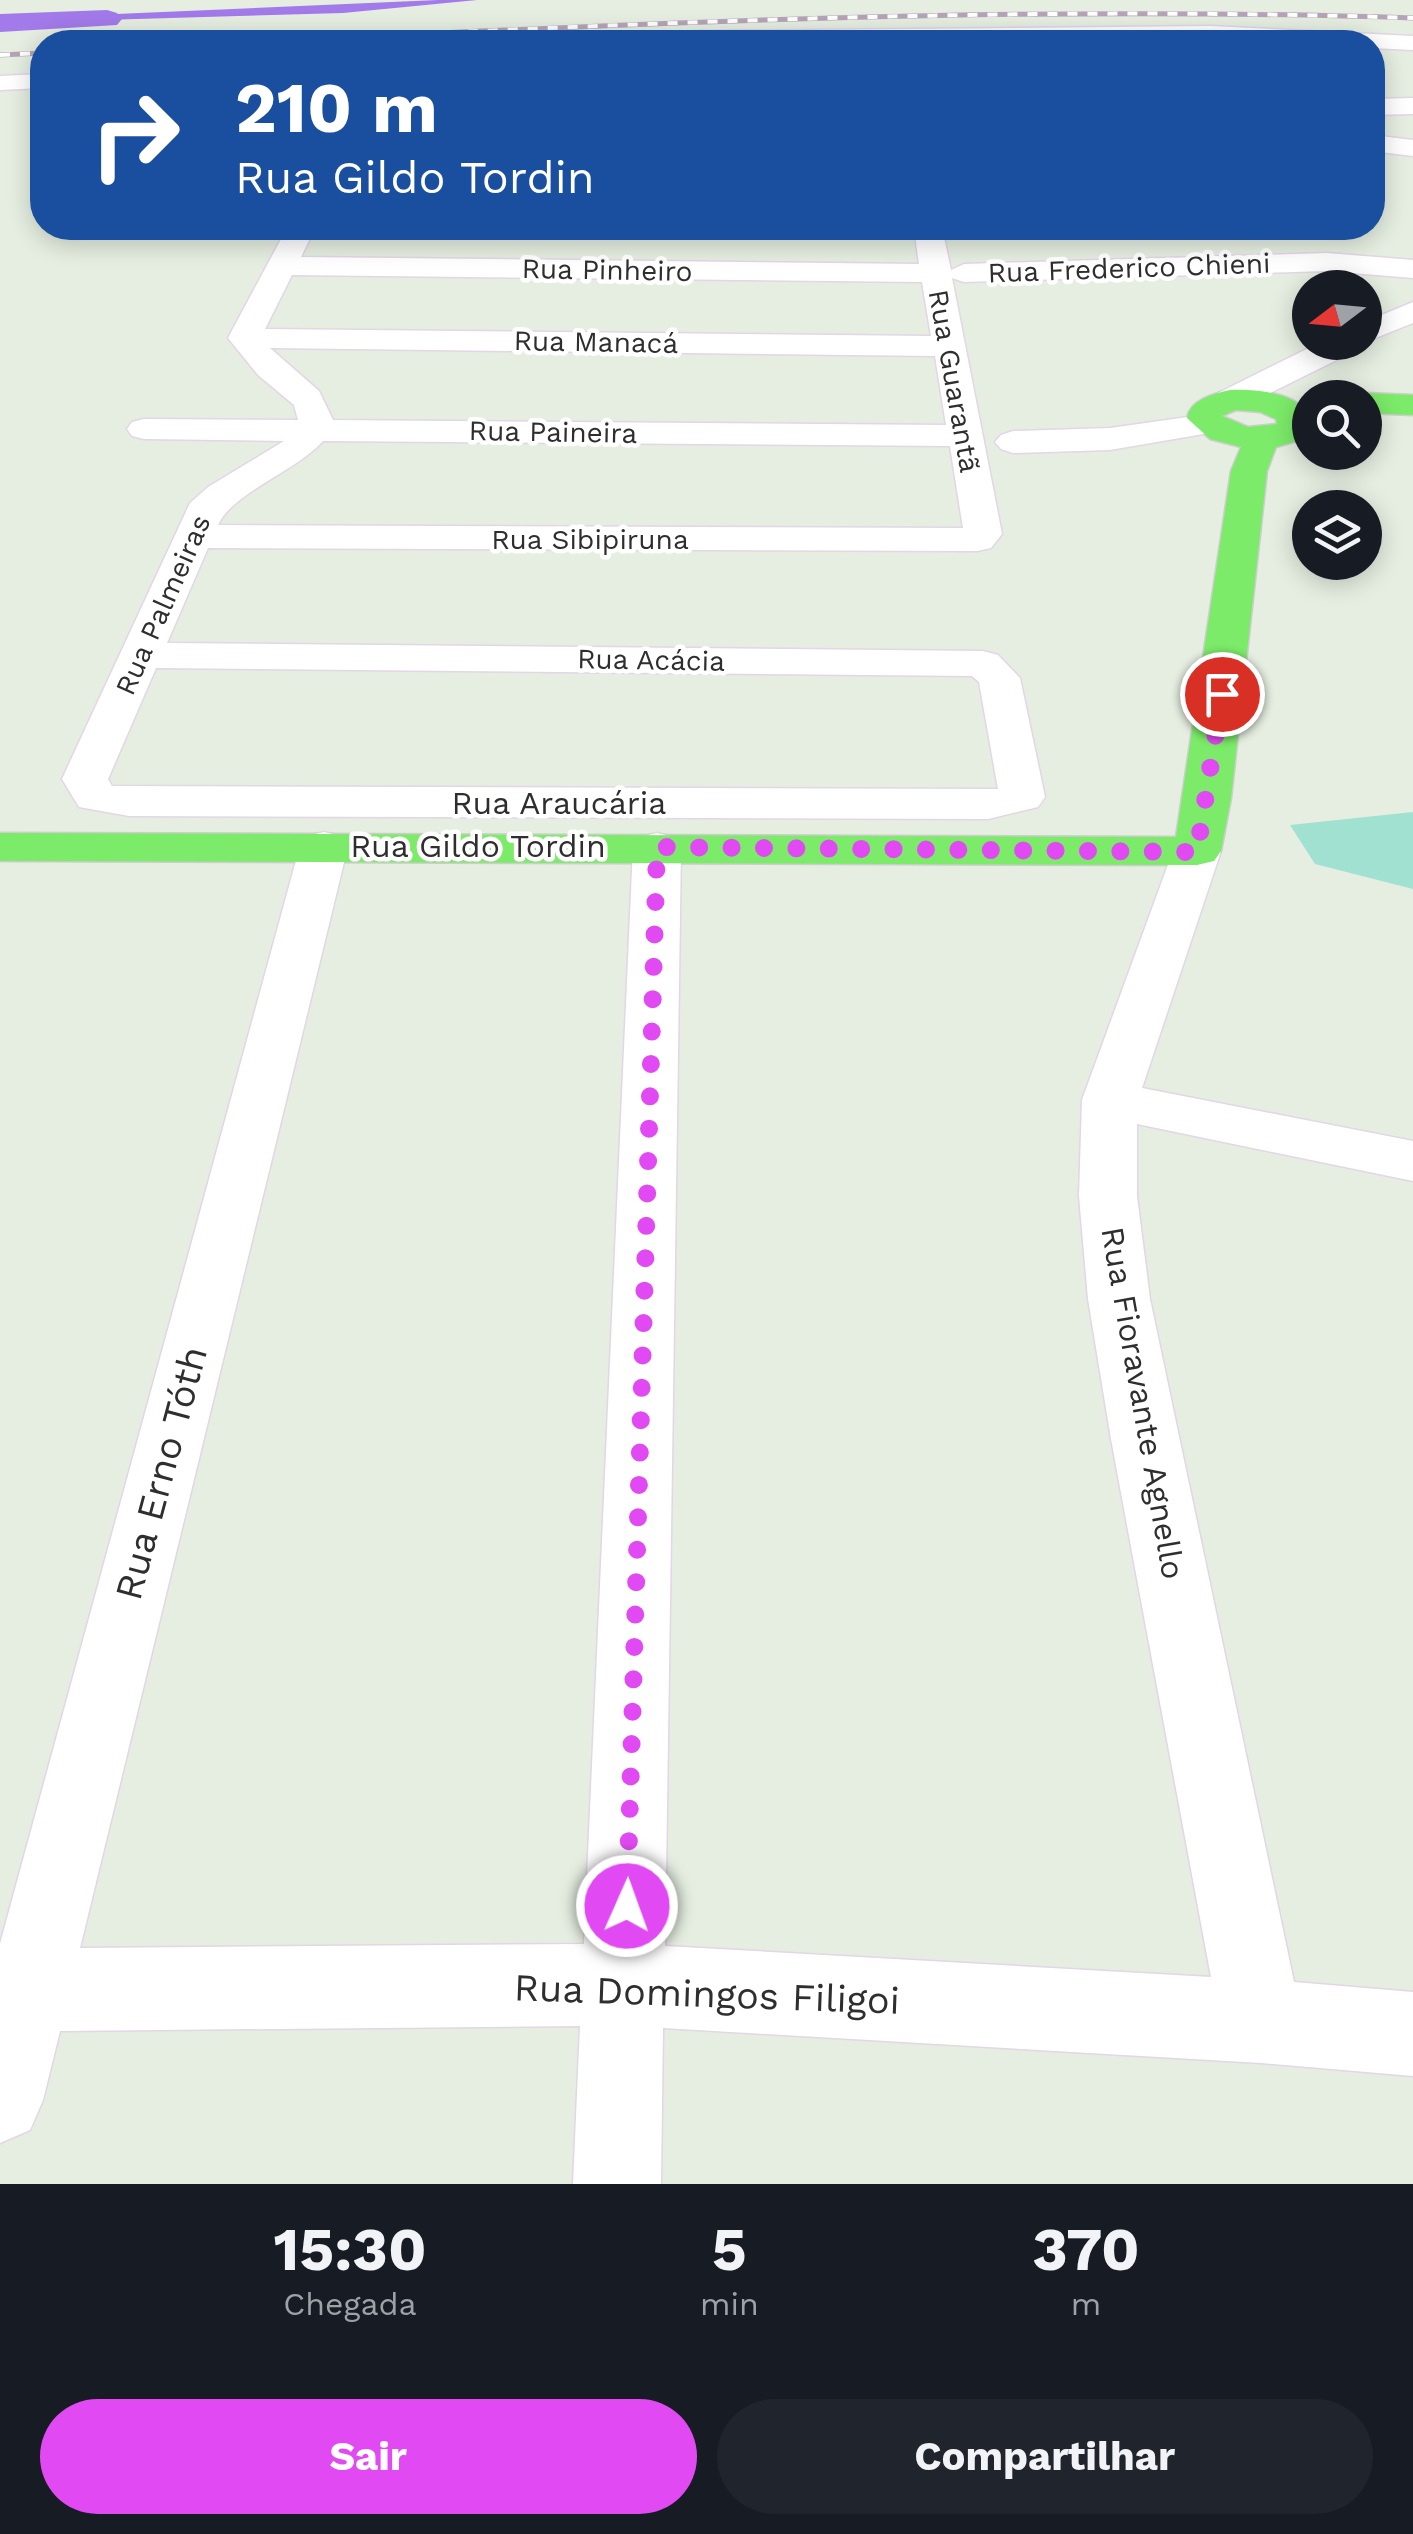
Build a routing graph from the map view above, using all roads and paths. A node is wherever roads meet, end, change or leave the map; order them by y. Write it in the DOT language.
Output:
graph roads {
  1 [pos="1385,42"];
  2 [pos="1413,43"];
  3 [pos="30,82"];
  4 [pos="0,83"];
  5 [pos="1413,106"];
  6 [pos="1385,107"];
  7 [pos="1385,145"];
  8 [pos="1413,148"];
  9 [pos="294,240"];
  10 [pos="934,240"];
  11 [pos="1173,240"];
  12 [pos="1240,263"];
  13 [pos="280,266"];
  14 [pos="1413,269"];
  15 [pos="949,273"];
  16 [pos="1413,311"];
  17 [pos="1382,326"];
  18 [pos="244,338"];
  19 [pos="947,346"];
  20 [pos="1315,360"];
  21 [pos="1382,404"];
  22 [pos="1413,405"];
  23 [pos="1219,412"];
  24 [pos="1286,418"];
  25 [pos="144,429"];
  26 [pos="312,430"];
  27 [pos="963,436"];
  28 [pos="1013,442"];
  29 [pos="983,534"];
  30 [pos="193,536"];
  31 [pos="142,655"];
  32 [pos="130,802"];
  33 [pos="988,805"];
  34 [pos="324,846"];
  35 [pos="0,847"];
  36 [pos="657,847"];
  37 [pos="1197,852"];
  38 [pos="1110,1100"];
  39 [pos="1413,1161"];
  40 [pos="625,1985"];
  41 [pos="14,1990"];
  42 [pos="1260,2021"];
  43 [pos="1413,2034"];
  44 [pos="0,2100"];
  45 [pos="617,2184"];
  1 -- 2 [label="street"];
  3 -- 4 [label="street"];
  5 -- 6 [label="street"];
  7 -- 8 [label="street"];
  9 -- 13 [label="street"];
  10 -- 15 [label="street, Rua Guarantã"];
  11 -- 12 [label="street"];
  12 -- 14 [label="street, Rua Frederico Chieni"];
  12 -- 15 [label="street, Rua Frederico Chieni"];
  13 -- 15 [label="street, Rua Pinheiro"];
  13 -- 18 [label="street"];
  15 -- 19 [label="street, Rua Guarantã"];
  16 -- 17 [label="street"];
  18 -- 19 [label="street, Rua Manacá"];
  18 -- 26 [label="street"];
  19 -- 27 [label="street, Rua Guarantã"];
  20 -- 23 [label="street"];
  21 -- 22 [label="main road"];
  23 -- 24 [label="main road"];
  23 -- 28 [label="street"];
  24 -- 37 [label="main road, Rua Fioravante Agnello"];
  25 -- 26 [label="street, Rua Paineira"];
  26 -- 27 [label="street, Rua Paineira"];
  26 -- 30 [label="street, Rua Palmeiras"];
  27 -- 29 [label="street, Rua Guarantã"];
  29 -- 30 [label="street, Rua Sibipiruna"];
  30 -- 31 [label="street, Rua Palmeiras"];
  31 -- 32 [label="street, Rua Palmeiras"];
  31 -- 33 [label="street, Rua Acácia"];
  32 -- 33 [label="street, Rua Araucária"];
  34 -- 35 [label="main road, Rua Gildo Tordin"];
  34 -- 36 [label="main road, Rua Gildo Tordin"];
  34 -- 41 [label="street, Rua Erno Tóth"];
  36 -- 37 [label="main road, Rua Gildo Tordin"];
  36 -- 40 [label="street"];
  37 -- 38 [label="street, Rua Fioravante Agnello"];
  38 -- 39 [label="street"];
  38 -- 42 [label="street, Rua Fioravante Agnello"];
  40 -- 41 [label="street, Rua Domingos Filigoi"];
  40 -- 42 [label="street, Rua Domingos Filigoi"];
  40 -- 45 [label="street"];
  41 -- 44 [label="street, Rua Erno Tóth"];
  42 -- 43 [label="street, Rua Domingos Filigoi"];
}
